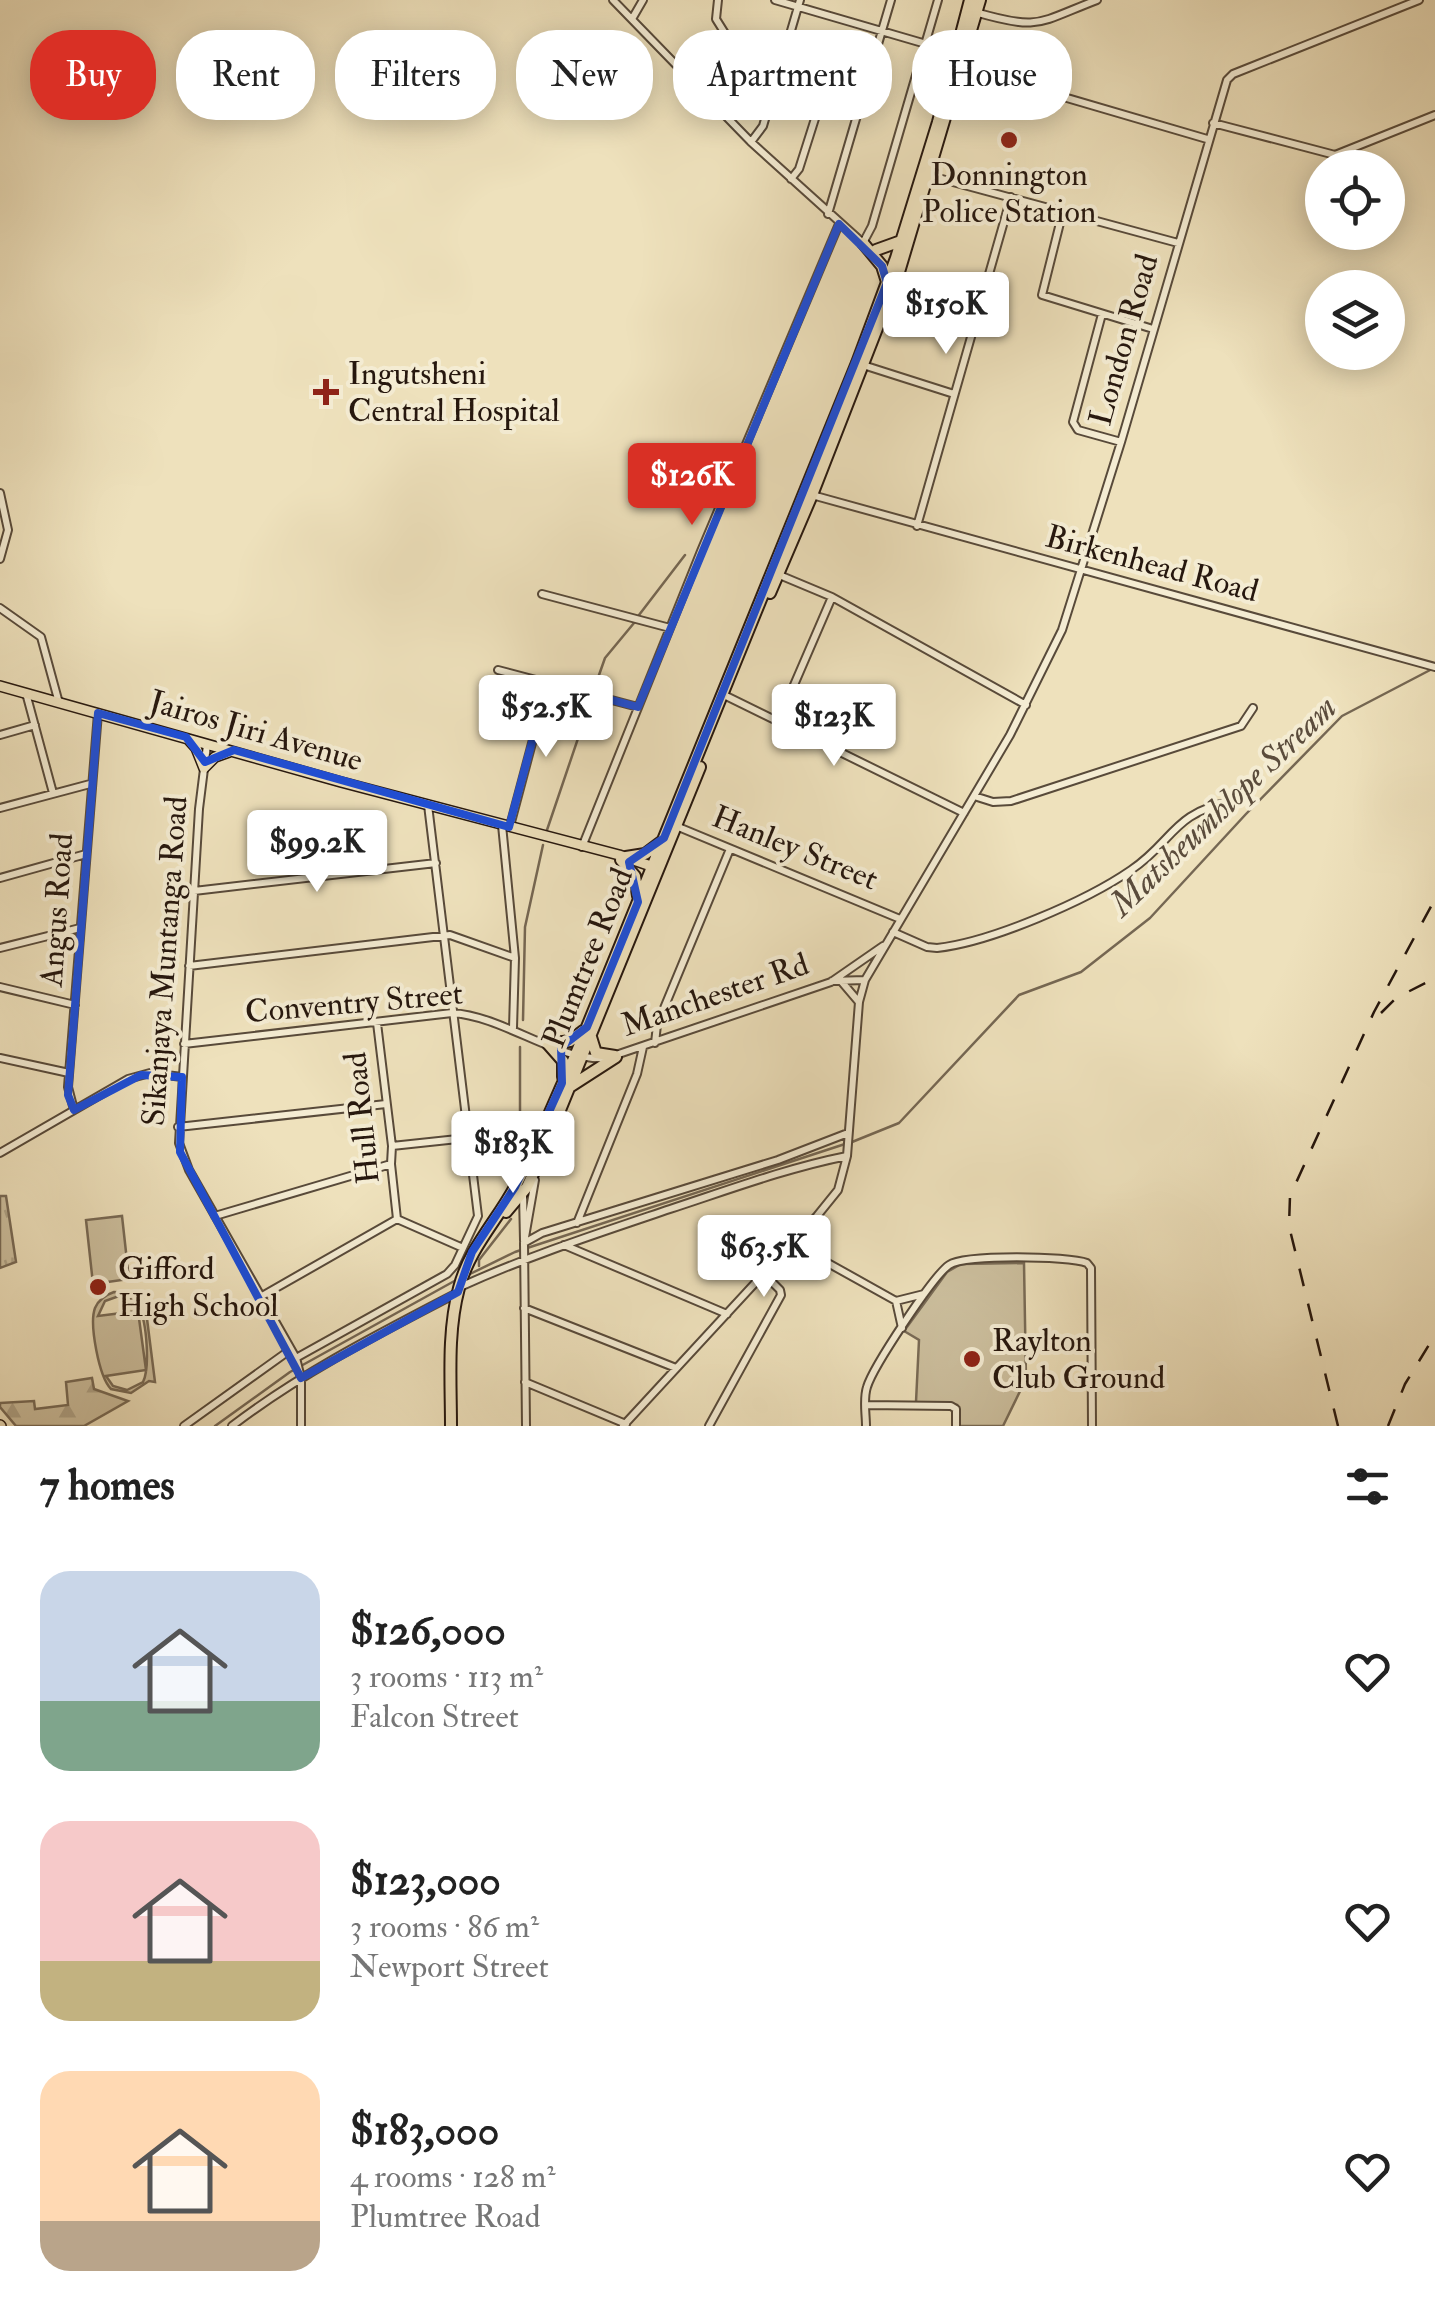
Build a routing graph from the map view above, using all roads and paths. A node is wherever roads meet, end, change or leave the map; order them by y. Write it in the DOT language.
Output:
graph roads {
  1 [pos="613,0"];
  2 [pos="643,0"];
  3 [pos="718,0"];
  4 [pos="775,0"];
  5 [pos="891,0"];
  6 [pos="938,0"];
  7 [pos="1097,0"];
  8 [pos="1419,0"];
  9 [pos="799,4"];
  10 [pos="973,5"];
  11 [pos="632,19"];
  12 [pos="723,30"];
  13 [pos="791,30"];
  14 [pos="876,30"];
  15 [pos="883,30"];
  16 [pos="930,30"];
  17 [pos="966,30"];
  18 [pos="912,91"];
  19 [pos="1072,99"];
  20 [pos="1435,115"];
  21 [pos="765,120"];
  22 [pos="815,120"];
  23 [pos="856,120"];
  24 [pos="939,120"];
  25 [pos="1213,123"];
  26 [pos="1207,138"];
  27 [pos="752,142"];
  28 [pos="925,174"];
  29 [pos="791,179"];
  30 [pos="1011,197"];
  31 [pos="1063,212"];
  32 [pos="828,214"];
  33 [pos="839,224"];
  34 [pos="863,243"];
  35 [pos="1178,243"];
  36 [pos="904,244"];
  37 [pos="876,250"];
  38 [pos="896,258"];
  39 [pos="900,272"];
  40 [pos="887,283"];
  41 [pos="1102,314"];
  42 [pos="1154,329"];
  43 [pos="860,364"];
  44 [pos="954,394"];
  45 [pos="1121,442"];
  46 [pos="0,493"];
  47 [pos="813,501"];
  48 [pos="917,526"];
  49 [pos="0,560"];
  50 [pos="1082,571"];
  51 [pos="775,573"];
  52 [pos="542,594"];
  53 [pos="832,597"];
  54 [pos="0,608"];
  55 [pos="670,628"];
  56 [pos="1434,667"];
  57 [pos="498,670"];
  58 [pos="548,684"];
  59 [pos="0,686"];
  60 [pos="26,693"];
  61 [pos="724,695"];
  62 [pos="60,703"];
  63 [pos="1026,705"];
  64 [pos="638,708"];
  65 [pos="1253,708"];
  66 [pos="98,713"];
  67 [pos="778,722"];
  68 [pos="34,725"];
  69 [pos="0,735"];
  70 [pos="186,738"];
  71 [pos="207,744"];
  72 [pos="234,750"];
  73 [pos="204,768"];
  74 [pos="90,784"];
  75 [pos="52,793"];
  76 [pos="974,796"];
  77 [pos="1231,802"];
  78 [pos="428,804"];
  79 [pos="0,808"];
  80 [pos="964,813"];
  81 [pos="506,826"];
  82 [pos="674,826"];
  83 [pos="664,838"];
  84 [pos="582,847"];
  85 [pos="730,849"];
  86 [pos="86,854"];
  87 [pos="620,857"];
  88 [pos="664,860"];
  89 [pos="436,863"];
  90 [pos="652,869"];
  91 [pos="0,878"];
  92 [pos="654,882"];
  93 [pos="194,891"];
  94 [pos="638,902"];
  95 [pos="900,919"];
  96 [pos="80,928"];
  97 [pos="893,932"];
  98 [pos="444,936"];
  99 [pos="884,946"];
  100 [pos="0,948"];
  101 [pos="516,958"];
  102 [pos="190,966"];
  103 [pos="866,980"];
  104 [pos="841,981"];
  105 [pos="830,982"];
  106 [pos="0,987"];
  107 [pos="858,1002"];
  108 [pos="75,1005"];
  109 [pos="452,1013"];
  110 [pos="377,1022"];
  111 [pos="513,1029"];
  112 [pos="589,1032"];
  113 [pos="654,1043"];
  114 [pos="184,1044"];
  115 [pos="548,1044"];
  116 [pos="643,1047"];
  117 [pos="579,1056"];
  118 [pos="616,1056"];
  119 [pos="0,1058"];
  120 [pos="69,1074"];
  121 [pos="182,1077"];
  122 [pos="565,1086"];
  123 [pos="386,1104"];
  124 [pos="74,1110"];
  125 [pos="178,1127"];
  126 [pos="848,1134"];
  127 [pos="468,1138"];
  128 [pos="537,1144"];
  129 [pos="392,1146"];
  130 [pos="847,1152"];
  131 [pos="0,1153"];
  132 [pos="540,1159"];
  133 [pos="391,1164"];
  134 [pos="523,1192"];
  135 [pos="215,1216"];
  136 [pos="478,1216"];
  137 [pos="396,1219"];
  138 [pos="492,1222"];
  139 [pos="577,1223"];
  140 [pos="484,1235"];
  141 [pos="792,1243"];
  142 [pos="524,1244"];
  143 [pos="563,1245"];
  144 [pos="463,1248"];
  145 [pos="524,1257"];
  146 [pos="764,1274"];
  147 [pos="460,1283"];
  148 [pos="926,1293"];
  149 [pos="262,1296"];
  150 [pos="896,1300"];
  151 [pos="524,1308"];
  152 [pos="727,1314"];
  153 [pos="902,1329"];
  154 [pos="290,1350"];
  155 [pos="296,1360"];
  156 [pos="676,1368"];
  157 [pos="301,1375"];
  158 [pos="525,1382"];
  159 [pos="866,1405"];
  160 [pos="624,1425"];
  161 [pos="184,1426"];
  162 [pos="232,1426"];
  163 [pos="301,1426"];
  164 [pos="451,1426"];
  165 [pos="526,1426"];
  166 [pos="709,1426"];
  167 [pos="866,1426"];
  168 [pos="956,1426"];
  169 [pos="1092,1426"];
  1 -- 11 [label="street"];
  2 -- 11 [label="street"];
  3 -- 12 [label="street"];
  4 -- 9 [label="street"];
  5 -- 15 [label="street"];
  6 -- 16 [label="street"];
  7 -- 10 [label="street"];
  8 -- 25 [label="street, London Road"];
  9 -- 13 [label="street"];
  9 -- 14 [label="street"];
  10 -- 17 [label="highway"];
  11 -- 27 [label="street"];
  18 -- 34 [label="street"];
  19 -- 26 [label="street"];
  20 -- 25 [label="street"];
  21 -- 27 [label="street"];
  22 -- 29 [label="street"];
  23 -- 32 [label="street"];
  24 -- 28 [label="highway"];
  25 -- 26 [label="street, London Road"];
  26 -- 35 [label="street, London Road"];
  27 -- 29 [label="street"];
  28 -- 30 [label="street"];
  28 -- 36 [label="highway"];
  29 -- 32 [label="street"];
  30 -- 31 [label="street"];
  30 -- 44 [label="street"];
  31 -- 35 [label="street"];
  31 -- 41 [label="street"];
  32 -- 33 [label="street"];
  33 -- 34 [label="street"];
  33 -- 55 [label="street"];
  34 -- 37 [label="street"];
  34 -- 40 [label="highway"];
  35 -- 42 [label="street, London Road"];
  36 -- 37 [label="highway"];
  36 -- 38 [label="highway"];
  36 -- 39 [label="highway"];
  37 -- 38 [label="street"];
  38 -- 39 [label="highway"];
  38 -- 40 [label="highway"];
  39 -- 43 [label="highway"];
  40 -- 43 [label="highway"];
  41 -- 42 [label="street"];
  41 -- 45 [label="street"];
  42 -- 45 [label="street, London Road"];
  43 -- 44 [label="street"];
  43 -- 47 [label="highway"];
  44 -- 48 [label="street"];
  45 -- 50 [label="street, London Road"];
  46 -- 49 [label="street"];
  47 -- 48 [label="street, Birkenhead Road"];
  47 -- 51 [label="highway, Plumtree Road"];
  48 -- 50 [label="street, Birkenhead Road"];
  50 -- 56 [label="street, Birkenhead Road"];
  50 -- 63 [label="street, London Road"];
  51 -- 53 [label="street"];
  51 -- 61 [label="highway, Plumtree Road"];
  52 -- 55 [label="street"];
  53 -- 63 [label="street"];
  53 -- 67 [label="street"];
  54 -- 62 [label="street"];
  55 -- 64 [label="street"];
  57 -- 58 [label="street"];
  58 -- 64 [label="street"];
  58 -- 81 [label="street"];
  59 -- 60 [label="main road, Jairos Jiri Avenue"];
  60 -- 62 [label="main road, Jairos Jiri Avenue"];
  60 -- 68 [label="street"];
  61 -- 67 [label="street"];
  61 -- 82 [label="highway, Plumtree Road"];
  62 -- 66 [label="main road, Jairos Jiri Avenue"];
  63 -- 76 [label="street, London Road"];
  64 -- 84 [label="street"];
  65 -- 76 [label="street"];
  66 -- 70 [label="main road, Jairos Jiri Avenue"];
  66 -- 74 [label="street, Angus Road"];
  67 -- 80 [label="street"];
  68 -- 69 [label="street"];
  68 -- 75 [label="street"];
  70 -- 71 [label="main road, Jairos Jiri Avenue"];
  70 -- 73 [label="main road"];
  71 -- 72 [label="main road, Jairos Jiri Avenue"];
  71 -- 73 [label="street, Sikanjaya Muntanga Road"];
  72 -- 73 [label="main road"];
  72 -- 78 [label="main road, Jairos Jiri Avenue"];
  73 -- 93 [label="street, Sikanjaya Muntanga Road"];
  74 -- 75 [label="street"];
  74 -- 86 [label="street, Angus Road"];
  75 -- 79 [label="street"];
  76 -- 80 [label="street, London Road"];
  77 -- 97 [label="street"];
  78 -- 81 [label="main road, Jairos Jiri Avenue"];
  78 -- 89 [label="street"];
  80 -- 95 [label="street, London Road"];
  81 -- 84 [label="main road, Jairos Jiri Avenue"];
  81 -- 101 [label="street"];
  82 -- 83 [label="highway, Plumtree Road"];
  82 -- 85 [label="street, Hanley Street"];
  82 -- 88 [label="highway, Plumtree Road"];
  83 -- 87 [label="highway"];
  83 -- 90 [label="highway, Plumtree Road"];
  84 -- 87 [label="main road, Jairos Jiri Avenue"];
  85 -- 95 [label="street, Hanley Street"];
  85 -- 113 [label="street"];
  86 -- 91 [label="street"];
  86 -- 96 [label="street, Angus Road"];
  87 -- 90 [label="main road, Jairos Jiri Avenue"];
  87 -- 94 [label="highway"];
  88 -- 90 [label="highway"];
  88 -- 92 [label="highway, Plumtree Road"];
  89 -- 93 [label="street"];
  89 -- 98 [label="street"];
  90 -- 92 [label="highway"];
  90 -- 94 [label="highway, Plumtree Road"];
  92 -- 112 [label="highway, Plumtree Road"];
  93 -- 102 [label="street, Sikanjaya Muntanga Road"];
  94 -- 112 [label="highway, Plumtree Road"];
  95 -- 97 [label="street, London Road"];
  96 -- 100 [label="street"];
  96 -- 108 [label="street, Angus Road"];
  97 -- 99 [label="street, London Road"];
  98 -- 101 [label="street"];
  98 -- 102 [label="street"];
  98 -- 109 [label="street"];
  99 -- 103 [label="street, London Road"];
  99 -- 105 [label="street"];
  101 -- 111 [label="street"];
  102 -- 114 [label="street, Sikanjaya Muntanga Road"];
  103 -- 104 [label="street"];
  103 -- 107 [label="street, London Road"];
  104 -- 105 [label="street"];
  104 -- 107 [label="street"];
  105 -- 113 [label="street, Manchester Rd"];
  106 -- 108 [label="street"];
  107 -- 126 [label="street, London Road"];
  108 -- 120 [label="street, Angus Road"];
  109 -- 110 [label="street, Conventry Street"];
  109 -- 111 [label="street, Conventry Street"];
  109 -- 127 [label="street"];
  110 -- 114 [label="street, Conventry Street"];
  110 -- 123 [label="street, Hull Road"];
  111 -- 115 [label="street, Conventry Street"];
  112 -- 115 [label="highway"];
  112 -- 117 [label="highway, Plumtree Road"];
  112 -- 118 [label="highway"];
  113 -- 116 [label="street, Manchester Rd"];
  114 -- 121 [label="street, Sikanjaya Muntanga Road"];
  115 -- 117 [label="street, Conventry Street"];
  115 -- 122 [label="highway"];
  116 -- 118 [label="street, Manchester Rd"];
  116 -- 139 [label="street"];
  117 -- 118 [label="street, Manchester Rd"];
  117 -- 122 [label="highway, Plumtree Road"];
  118 -- 122 [label="highway"];
  119 -- 120 [label="street"];
  120 -- 124 [label="street, Angus Road"];
  121 -- 124 [label="street"];
  121 -- 125 [label="street, Sikanjaya Muntanga Road"];
  122 -- 128 [label="highway, Plumtree Road"];
  122 -- 132 [label="highway, Plumtree Road"];
  123 -- 125 [label="street"];
  123 -- 129 [label="street, Hull Road"];
  124 -- 131 [label="street"];
  125 -- 135 [label="street, Sikanjaya Muntanga Road"];
  126 -- 130 [label="street, London Road"];
  126 -- 139 [label="street"];
  127 -- 129 [label="street"];
  127 -- 136 [label="street"];
  128 -- 134 [label="street"];
  128 -- 138 [label="highway, Plumtree Road"];
  129 -- 133 [label="street, Hull Road"];
  130 -- 141 [label="street, London Road"];
  130 -- 143 [label="street"];
  132 -- 134 [label="highway, Plumtree Road"];
  132 -- 142 [label="street"];
  133 -- 135 [label="street"];
  133 -- 137 [label="street, Hull Road"];
  134 -- 140 [label="highway, Plumtree Road"];
  134 -- 142 [label="street"];
  135 -- 149 [label="street, Sikanjaya Muntanga Road"];
  136 -- 138 [label="street"];
  136 -- 144 [label="street"];
  137 -- 144 [label="street"];
  137 -- 149 [label="street"];
  138 -- 140 [label="highway, Plumtree Road"];
  139 -- 142 [label="street"];
  140 -- 147 [label="highway"];
  141 -- 146 [label="street, London Road"];
  141 -- 150 [label="street"];
  142 -- 145 [label="street"];
  143 -- 145 [label="street"];
  143 -- 152 [label="street"];
  144 -- 155 [label="street"];
  145 -- 147 [label="street"];
  145 -- 151 [label="street"];
  146 -- 152 [label="street, London Road"];
  146 -- 166 [label="street"];
  147 -- 157 [label="street"];
  147 -- 164 [label="highway"];
  148 -- 150 [label="street"];
  148 -- 153 [label="street"];
  148 -- 169 [label="street"];
  149 -- 154 [label="street, Sikanjaya Muntanga Road"];
  150 -- 153 [label="street"];
  151 -- 156 [label="street"];
  151 -- 158 [label="street"];
  152 -- 156 [label="street, London Road"];
  153 -- 159 [label="street"];
  154 -- 155 [label="street, Sikanjaya Muntanga Road"];
  154 -- 161 [label="street"];
  155 -- 157 [label="street, Sikanjaya Muntanga Road"];
  156 -- 160 [label="street, London Road"];
  157 -- 162 [label="street"];
  157 -- 163 [label="street, Sikanjaya Muntanga Road"];
  158 -- 160 [label="street"];
  158 -- 165 [label="street"];
  159 -- 167 [label="street"];
  159 -- 168 [label="street"];
}
